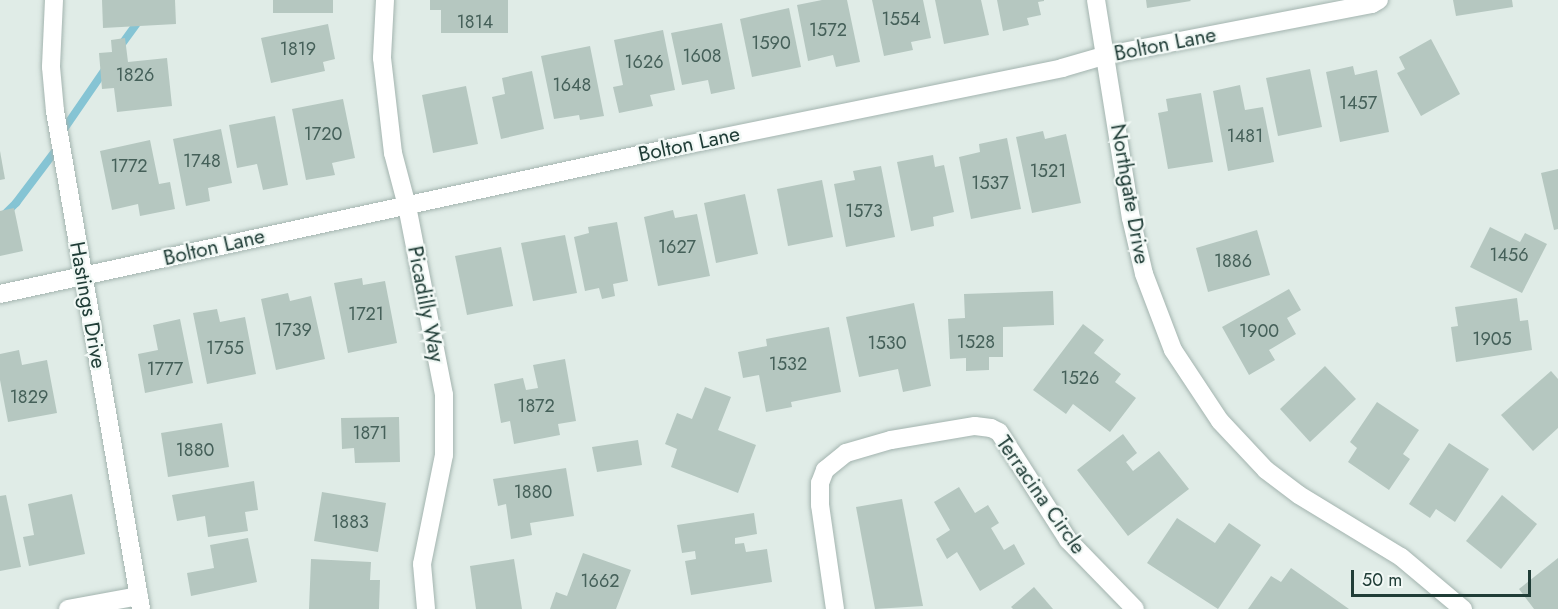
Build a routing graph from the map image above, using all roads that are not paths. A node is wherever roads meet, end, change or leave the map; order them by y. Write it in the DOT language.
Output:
graph roads {
  1 [pos="54,0"];
  2 [pos="385,0"];
  3 [pos="1096,0"];
  4 [pos="1379,0"];
  5 [pos="1107,55"];
  6 [pos="407,206"];
  7 [pos="83,276"];
  8 [pos="0,294"];
  9 [pos="140,602"];
  10 [pos="68,609"];
  11 [pos="426,609"];
  12 [pos="836,609"];
  13 [pos="1135,609"];
  14 [pos="1463,609"];
  1 -- 7 [label="street, Hastings Drive"];
  2 -- 6 [label="street, Picadilly Way"];
  3 -- 5 [label="street, Northgate Drive"];
  4 -- 5 [label="street, Bolton Lane"];
  5 -- 6 [label="street, Bolton Lane"];
  5 -- 14 [label="street, Northgate Drive"];
  6 -- 7 [label="street, Bolton Lane"];
  6 -- 11 [label="street, Picadilly Way"];
  7 -- 8 [label="street, Bolton Lane"];
  7 -- 9 [label="street, Hastings Drive"];
  9 -- 10 [label="street"];
  12 -- 13 [label="street, Terracina Circle"];
}
